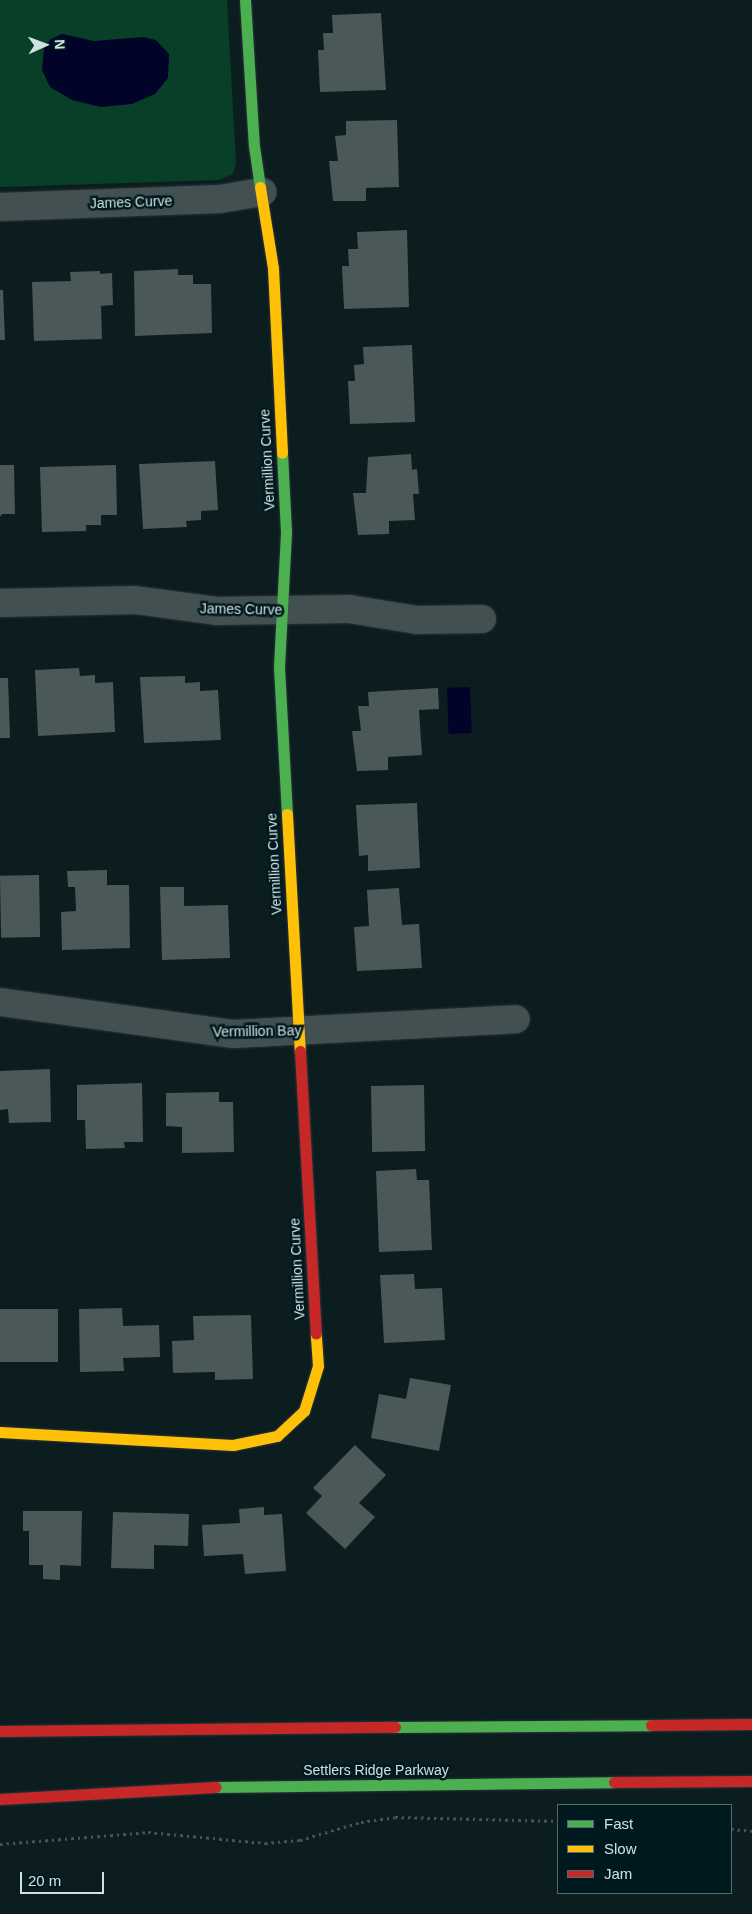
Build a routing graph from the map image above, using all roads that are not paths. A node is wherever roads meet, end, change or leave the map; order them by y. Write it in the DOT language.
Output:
graph roads {
  1 [pos="245,0"];
  2 [pos="262,192"];
  3 [pos="0,207"];
  4 [pos="0,603"];
  5 [pos="282,610"];
  6 [pos="482,619"];
  7 [pos="0,1002"];
  8 [pos="516,1019"];
  9 [pos="298,1031"];
  10 [pos="0,1432"];
  11 [pos="752,1724"];
  12 [pos="0,1731"];
  13 [pos="752,1781"];
  14 [pos="0,1799"];
  1 -- 2 [label="street, Vermillion Curve"];
  2 -- 3 [label="street, James Curve"];
  2 -- 5 [label="street, Vermillion Curve"];
  4 -- 5 [label="street, James Curve"];
  5 -- 6 [label="street, James Curve"];
  5 -- 9 [label="street, Vermillion Curve"];
  7 -- 9 [label="street, Vermillion Bay"];
  8 -- 9 [label="street, Vermillion Bay"];
  9 -- 10 [label="street, Vermillion Curve"];
  11 -- 12 [label="street"];
  13 -- 14 [label="street, Settlers Ridge Parkway"];
}
